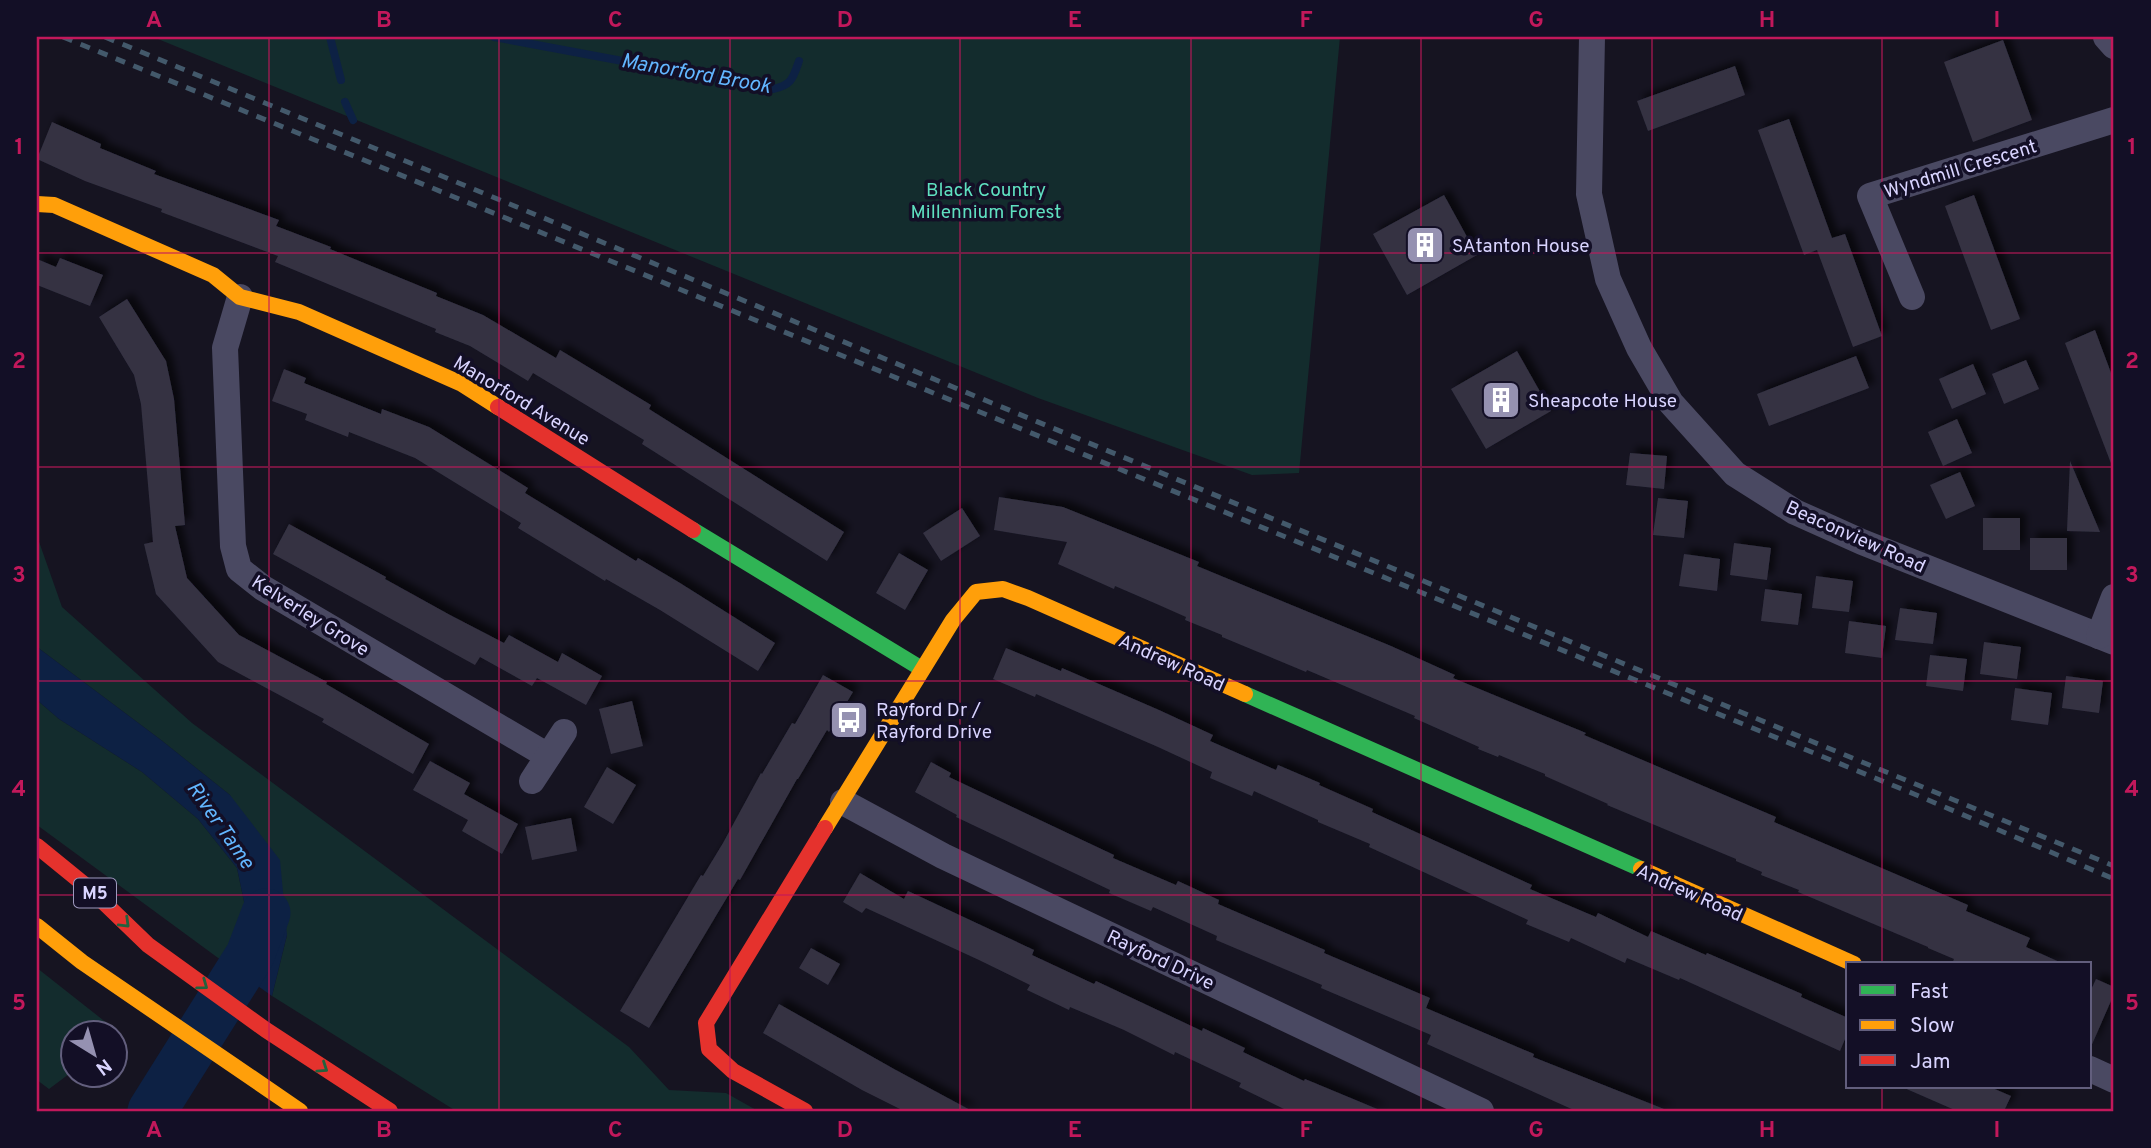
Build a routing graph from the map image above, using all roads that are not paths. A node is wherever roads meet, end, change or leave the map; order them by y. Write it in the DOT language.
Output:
graph roads {
  1 [pos="1592,37"];
  2 [pos="2106,37"];
  3 [pos="2114,46"];
  4 [pos="2114,120"];
  5 [pos="37,204"];
  6 [pos="240,297"];
  7 [pos="1912,297"];
  8 [pos="2114,597"];
  9 [pos="2106,639"];
  10 [pos="922,669"];
  11 [pos="564,733"];
  12 [pos="548,756"];
  13 [pos="532,781"];
  14 [pos="843,802"];
  15 [pos="37,846"];
  16 [pos="37,926"];
  17 [pos="1849,962"];
  18 [pos="2092,1070"];
  19 [pos="2114,1080"];
  20 [pos="300,1111"];
  21 [pos="390,1111"];
  22 [pos="805,1111"];
  23 [pos="1481,1111"];
  1 -- 9 [label="street, Beaconview Road"];
  2 -- 3 [label="street"];
  4 -- 7 [label="street, Wyndmill Crescent"];
  5 -- 6 [label="main road, Manorford Avenue"];
  6 -- 10 [label="main road, Manorford Avenue"];
  6 -- 12 [label="street, Kelverley Grove"];
  8 -- 9 [label="street"];
  10 -- 14 [label="main road, Andrew Road"];
  10 -- 17 [label="main road, Andrew Road"];
  11 -- 12 [label="street"];
  12 -- 13 [label="street"];
  14 -- 22 [label="main road, Andrew Road"];
  14 -- 23 [label="street, Rayford Drive"];
  15 -- 21 [label="main road, M5, one-way"];
  16 -- 20 [label="main road"];
  18 -- 19 [label="street"];
}
